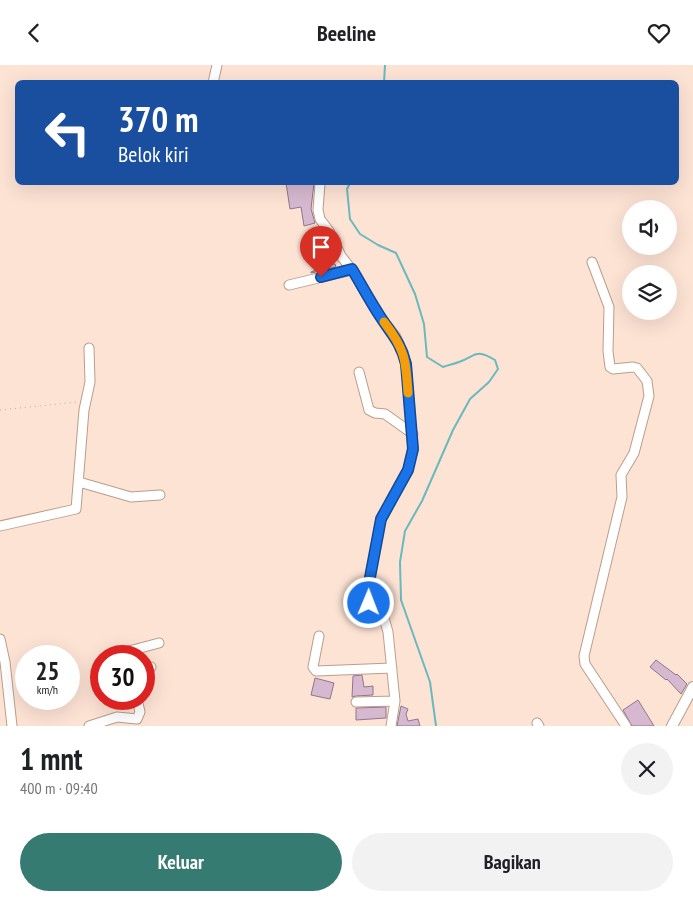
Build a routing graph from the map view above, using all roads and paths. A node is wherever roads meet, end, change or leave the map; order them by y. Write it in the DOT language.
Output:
graph roads {
  1 [pos="217,65"];
  2 [pos="214,80"];
  3 [pos="320,185"];
  4 [pos="592,261"];
  5 [pos="352,269"];
  6 [pos="289,285"];
  7 [pos="89,348"];
  8 [pos="359,372"];
  9 [pos="86,402"];
  10 [pos="0,410"];
  11 [pos="413,434"];
  12 [pos="79,482"];
  13 [pos="160,495"];
  14 [pos="0,526"];
  15 [pos="320,636"];
  16 [pos="0,639"];
  17 [pos="159,643"];
  18 [pos="152,645"];
  19 [pos="392,668"];
  20 [pos="693,687"];
  21 [pos="395,701"];
  22 [pos="356,702"];
  23 [pos="140,710"];
  24 [pos="12,726"];
  25 [pos="89,726"];
  26 [pos="391,726"];
  27 [pos="626,726"];
  28 [pos="672,726"];
  1 -- 2 [label="street"];
  3 -- 5 [label="street"];
  4 -- 27 [label="street"];
  5 -- 6 [label="street"];
  5 -- 11 [label="street"];
  7 -- 9 [label="street"];
  8 -- 11 [label="street"];
  9 -- 10 [label="path"];
  9 -- 12 [label="street"];
  11 -- 19 [label="street"];
  12 -- 13 [label="street"];
  12 -- 14 [label="street"];
  15 -- 19 [label="street"];
  16 -- 24 [label="street"];
  17 -- 18 [label="street"];
  19 -- 21 [label="street"];
  20 -- 28 [label="main road"];
  21 -- 22 [label="street"];
  21 -- 26 [label="street"];
  23 -- 25 [label="street"];
}
